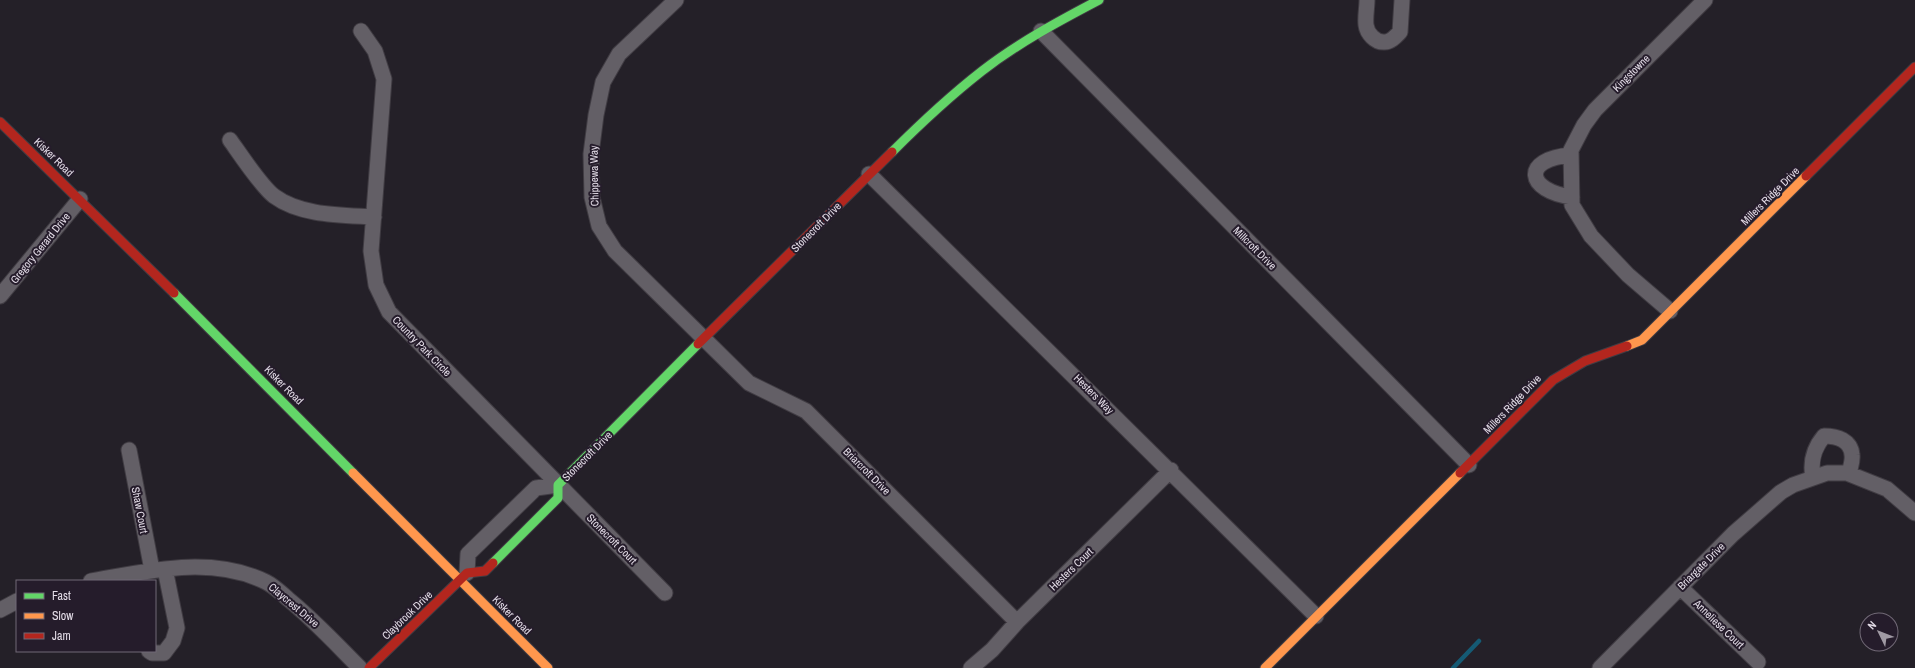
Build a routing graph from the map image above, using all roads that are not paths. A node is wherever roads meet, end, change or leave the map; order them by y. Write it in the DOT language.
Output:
graph roads {
  1 [pos="676,0"];
  2 [pos="1100,0"];
  3 [pos="1367,0"];
  4 [pos="1402,0"];
  5 [pos="1705,0"];
  6 [pos="361,31"];
  7 [pos="1041,31"];
  8 [pos="1915,67"];
  9 [pos="0,122"];
  10 [pos="230,140"];
  11 [pos="1571,155"];
  12 [pos="870,174"];
  13 [pos="1572,197"];
  14 [pos="80,199"];
  15 [pos="374,217"];
  16 [pos="3,288"];
  17 [pos="1670,311"];
  18 [pos="703,339"];
  19 [pos="129,450"];
  20 [pos="1469,465"];
  21 [pos="1171,470"];
  22 [pos="1849,474"];
  23 [pos="1813,478"];
  24 [pos="558,486"];
  25 [pos="1915,512"];
  26 [pos="158,570"];
  27 [pos="464,576"];
  28 [pos="129,578"];
  29 [pos="104,580"];
  30 [pos="1680,587"];
  31 [pos="665,593"];
  32 [pos="16,602"];
  33 [pos="0,610"];
  34 [pos="1316,616"];
  35 [pos="1017,622"];
  36 [pos="150,652"];
  37 [pos="1758,662"];
  38 [pos="360,668"];
  39 [pos="369,668"];
  40 [pos="548,668"];
  41 [pos="971,668"];
  42 [pos="1265,668"];
  43 [pos="1600,668"];
  1 -- 18 [label="street, Chippewa Way"];
  2 -- 7 [label="street, Stonecroft Drive"];
  3 -- 4 [label="street"];
  5 -- 11 [label="street, Kingstowne"];
  6 -- 15 [label="street, Country Park Circle"];
  7 -- 12 [label="street, Stonecroft Drive"];
  7 -- 20 [label="street, Millcroft Drive"];
  8 -- 17 [label="street, Millers Ridge Drive"];
  9 -- 14 [label="street, Kisker Road"];
  10 -- 15 [label="street"];
  11 -- 13 [label="street, Kingstowne"];
  11 -- 13 [label="street"];
  12 -- 18 [label="street, Stonecroft Drive"];
  12 -- 21 [label="street, Hesters Way"];
  13 -- 17 [label="street, Kingstowne"];
  14 -- 16 [label="street, Gregory Gerard Drive"];
  14 -- 27 [label="street, Kisker Road"];
  15 -- 24 [label="street, Country Park Circle"];
  17 -- 20 [label="street, Millers Ridge Drive"];
  18 -- 24 [label="street, Stonecroft Drive"];
  18 -- 35 [label="street, Briarcroft Drive"];
  19 -- 26 [label="street, Shaw Court"];
  20 -- 34 [label="street, Millers Ridge Drive"];
  21 -- 34 [label="street, Hesters Way"];
  21 -- 35 [label="street, Hesters Court"];
  22 -- 23 [label="street, Briargate Drive"];
  22 -- 23 [label="street"];
  22 -- 25 [label="street, Briargate Drive"];
  23 -- 30 [label="street, Briargate Drive"];
  24 -- 27 [label="street, Stonecroft Drive"];
  24 -- 27 [label="street, Stonecroft Drive"];
  24 -- 31 [label="street, Stonecroft Court"];
  26 -- 28 [label="street, Claycrest Drive"];
  26 -- 36 [label="street"];
  26 -- 38 [label="street, Claycrest Drive"];
  27 -- 39 [label="street, Claybrook Drive"];
  27 -- 40 [label="street, Kisker Road"];
  28 -- 29 [label="street, Claycrest Drive"];
  30 -- 37 [label="street, Anneliese Court"];
  30 -- 43 [label="street, Briargate Drive"];
  32 -- 33 [label="street"];
  34 -- 42 [label="street, Millers Ridge Drive"];
  35 -- 41 [label="street, Hesters Court"];
}
